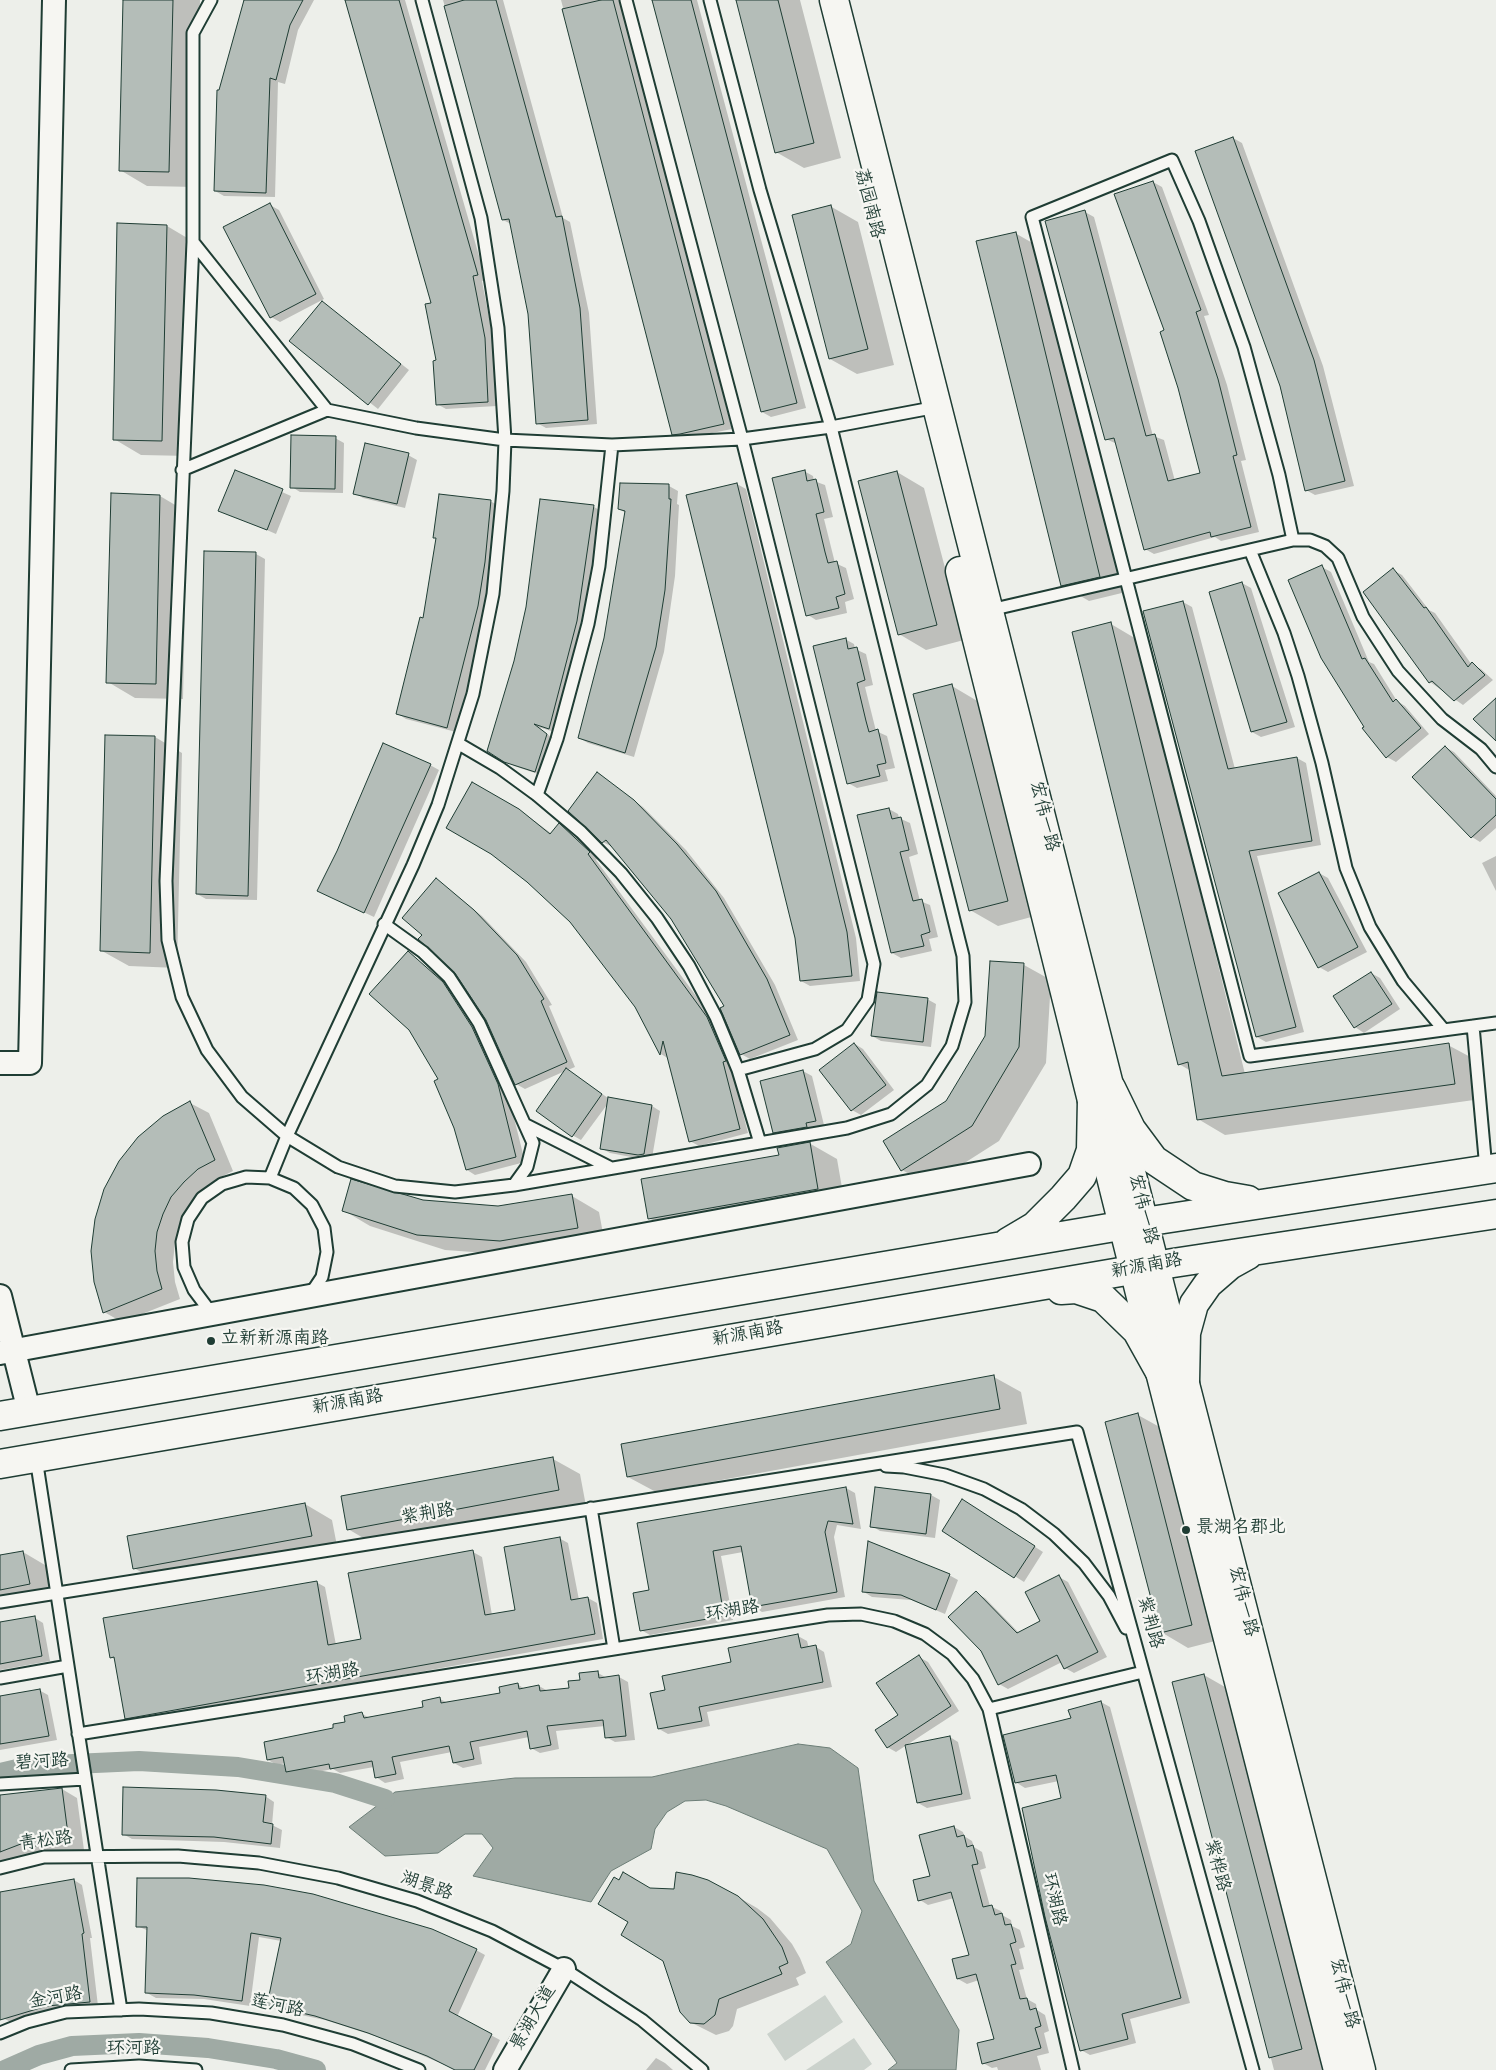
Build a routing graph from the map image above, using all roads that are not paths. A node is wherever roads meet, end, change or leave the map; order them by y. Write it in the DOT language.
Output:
graph roads {
  1 [pos="54,0"];
  2 [pos="211,0"];
  3 [pos="422,0"];
  4 [pos="626,0"];
  5 [pos="710,0"];
  6 [pos="815,0"];
  7 [pos="834,0"];
  8 [pos="193,242"];
  9 [pos="929,408"];
  10 [pos="327,410"];
  11 [pos="831,427"];
  12 [pos="742,439"];
  13 [pos="504,440"];
  14 [pos="612,445"];
  15 [pos="182,470"];
  16 [pos="1293,540"];
  17 [pos="1250,550"];
  18 [pos="1126,579"];
  19 [pos="990,610"];
  20 [pos="459,744"];
  21 [pos="1496,766"];
  22 [pos="537,795"];
  23 [pos="384,924"];
  24 [pos="1496,1023"];
  25 [pos="1472,1026"];
  26 [pos="1444,1030"];
  27 [pos="0,1063"];
  28 [pos="738,1070"];
  29 [pos="1101,1093"];
  30 [pos="526,1125"];
  31 [pos="286,1136"];
  32 [pos="760,1143"];
  33 [pos="1029,1164"];
  34 [pos="611,1168"];
  35 [pos="1491,1169"];
  36 [pos="270,1178"];
  37 [pos="514,1185"];
  38 [pos="1267,1203"];
  39 [pos="1496,1214"];
  40 [pos="1134,1224"];
  41 [pos="995,1249"];
  42 [pos="1256,1251"];
  43 [pos="1145,1268"];
  44 [pos="1017,1290"];
  45 [pos="0,1296"];
  46 [pos="309,1296"];
  47 [pos="212,1314"];
  48 [pos="7,1352"];
  49 [pos="1173,1378"];
  50 [pos="29,1411"];
  51 [pos="0,1416"];
  52 [pos="36,1457"];
  53 [pos="0,1464"];
  54 [pos="863,1465"];
  55 [pos="592,1508"];
  56 [pos="57,1592"];
  57 [pos="0,1602"];
  58 [pos="614,1649"];
  59 [pos="68,1666"];
  60 [pos="1143,1672"];
  61 [pos="0,1678"];
  62 [pos="989,1709"];
  63 [pos="78,1734"];
  64 [pos="85,1779"];
  65 [pos="0,1784"];
  66 [pos="97,1856"];
  67 [pos="0,1868"];
  68 [pos="564,1969"];
  69 [pos="121,2010"];
  70 [pos="0,2034"];
  71 [pos="71,2070"];
  72 [pos="196,2070"];
  73 [pos="420,2070"];
  74 [pos="505,2070"];
  75 [pos="702,2070"];
  76 [pos="1074,2070"];
  77 [pos="1253,2070"];
  78 [pos="1338,2070"];
  79 [pos="1362,2070"];
  1 -- 27 [label="street"];
  2 -- 8 [label="lane"];
  3 -- 13 [label="lane"];
  4 -- 12 [label="lane"];
  5 -- 11 [label="lane"];
  6 -- 9 [label="main road, 荔园南路"];
  7 -- 9 [label="main road, 荔园南路"];
  8 -- 10 [label="lane"];
  8 -- 15 [label="lane"];
  9 -- 11 [label="lane"];
  9 -- 19 [label="main road, 宏伟一路"];
  9 -- 29 [label="main road, 宏伟一路"];
  10 -- 13 [label="lane"];
  10 -- 15 [label="lane"];
  11 -- 12 [label="lane"];
  11 -- 32 [label="lane"];
  12 -- 14 [label="lane"];
  12 -- 28 [label="lane"];
  13 -- 14 [label="lane"];
  13 -- 20 [label="lane"];
  14 -- 22 [label="lane"];
  15 -- 31 [label="lane"];
  16 -- 17 [label="lane"];
  16 -- 18 [label="lane"];
  16 -- 21 [label="lane"];
  17 -- 18 [label="lane"];
  17 -- 26 [label="lane"];
  18 -- 19 [label="lane"];
  18 -- 26 [label="lane"];
  19 -- 29 [label="main road, 宏伟一路"];
  20 -- 22 [label="lane"];
  20 -- 23 [label="lane"];
  22 -- 28 [label="lane"];
  23 -- 30 [label="lane"];
  23 -- 31 [label="lane"];
  24 -- 25 [label="lane"];
  25 -- 26 [label="lane"];
  25 -- 35 [label="lane"];
  28 -- 32 [label="lane"];
  29 -- 38 [label="main road"];
  29 -- 40 [label="main road, 宏伟一路"];
  29 -- 41 [label="main road"];
  30 -- 34 [label="lane"];
  30 -- 37 [label="lane"];
  31 -- 36 [label="lane"];
  31 -- 37 [label="lane"];
  32 -- 34 [label="lane"];
  33 -- 46 [label="street"];
  34 -- 37 [label="lane"];
  35 -- 38 [label="main road"];
  36 -- 46 [label="lane"];
  36 -- 47 [label="lane"];
  38 -- 40 [label="main road"];
  39 -- 42 [label="main road, 新源南路"];
  40 -- 41 [label="main road"];
  40 -- 43 [label="main road, 宏伟一路"];
  41 -- 50 [label="main road"];
  42 -- 43 [label="main road, 新源南路"];
  42 -- 49 [label="main road"];
  43 -- 44 [label="main road, 新源南路"];
  43 -- 49 [label="main road, 宏伟一路"];
  44 -- 49 [label="main road"];
  44 -- 52 [label="main road, 新源南路"];
  45 -- 48 [label="street"];
  46 -- 47 [label="street"];
  47 -- 48 [label="street"];
  48 -- 50 [label="street"];
  49 -- 78 [label="main road, 宏伟一路"];
  49 -- 79 [label="main road, 宏伟一路"];
  50 -- 51 [label="main road"];
  52 -- 53 [label="main road, 新源南路"];
  52 -- 56 [label="lane"];
  54 -- 55 [label="lane, 紫荆路"];
  54 -- 60 [label="lane, 紫荆路"];
  54 -- 60 [label="lane, 紫荆路"];
  55 -- 56 [label="lane, 紫荆路"];
  55 -- 58 [label="lane"];
  56 -- 57 [label="lane, 紫荆路"];
  56 -- 59 [label="lane"];
  58 -- 62 [label="lane, 环湖路"];
  58 -- 63 [label="lane, 环湖路"];
  59 -- 61 [label="lane"];
  59 -- 63 [label="lane"];
  60 -- 62 [label="lane"];
  60 -- 77 [label="lane, 紫桦路"];
  62 -- 76 [label="lane, 环湖路"];
  63 -- 64 [label="lane"];
  64 -- 65 [label="lane, 碧河路"];
  64 -- 66 [label="lane"];
  66 -- 67 [label="lane, 青松路"];
  66 -- 68 [label="lane, 湖景路"];
  66 -- 69 [label="lane"];
  68 -- 74 [label="street, 景湖大道"];
  68 -- 75 [label="lane, 湖景路"];
  69 -- 70 [label="lane, 金河路"];
  69 -- 73 [label="lane, 莲河路"];
  71 -- 72 [label="lane, 环河路"];
}
